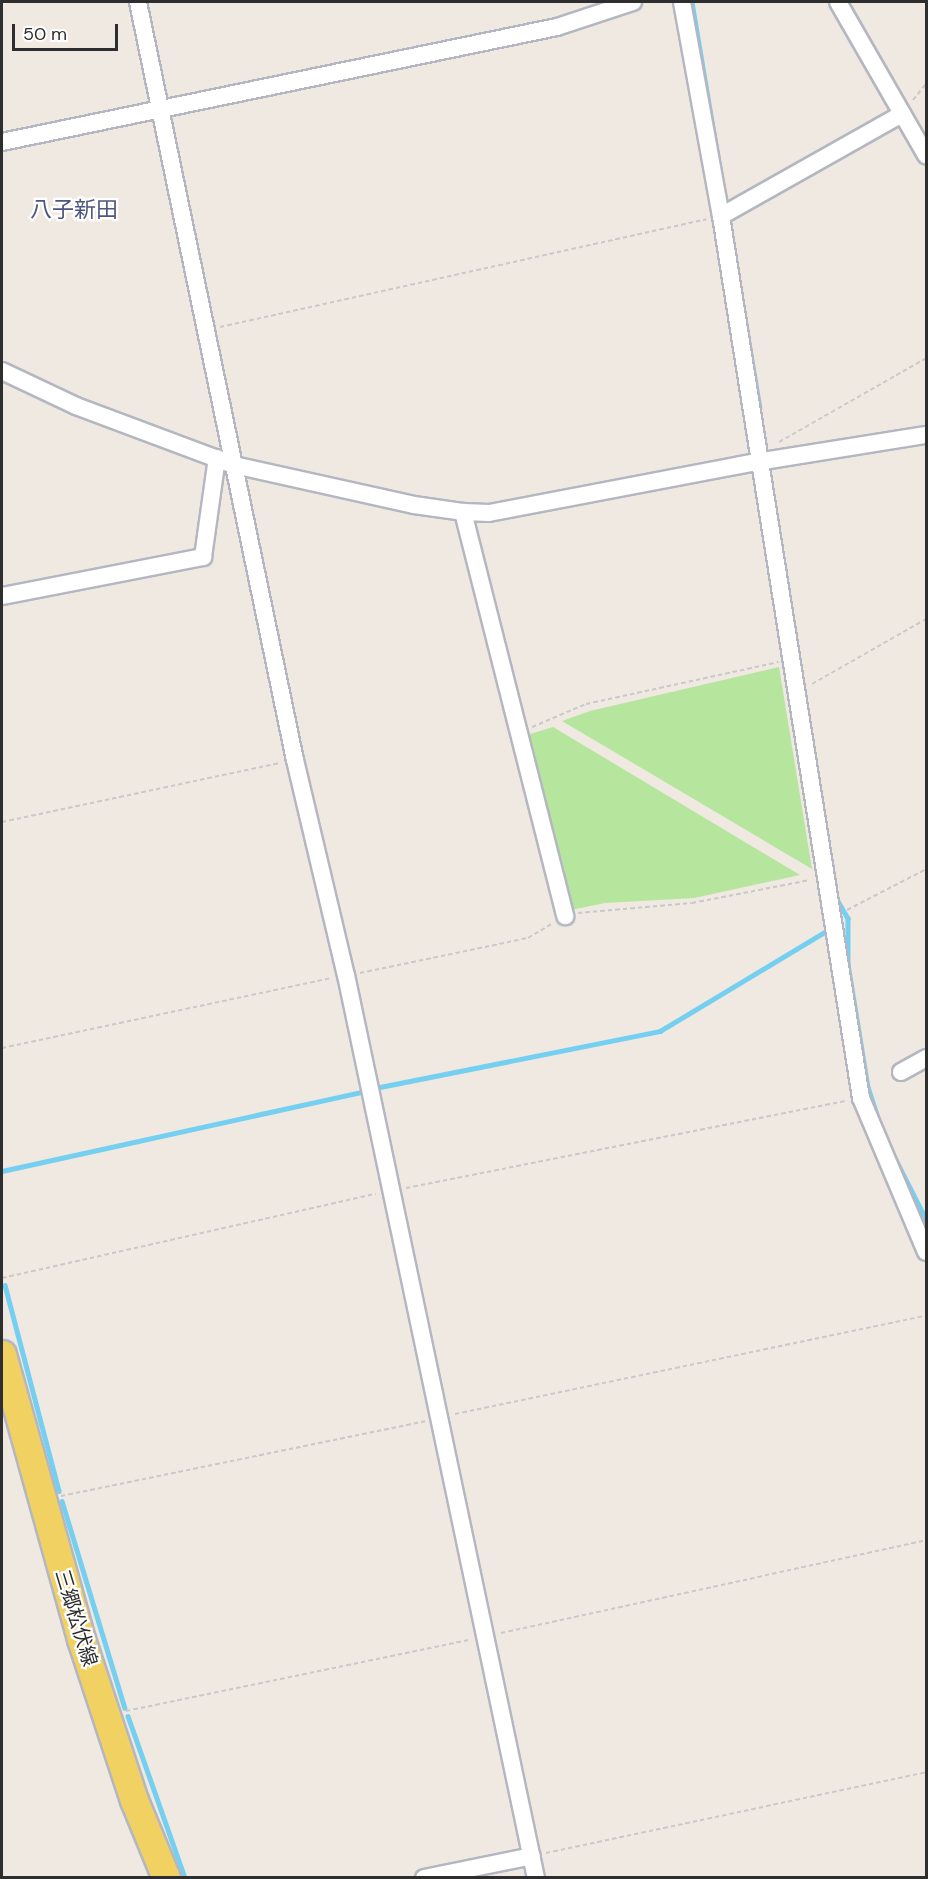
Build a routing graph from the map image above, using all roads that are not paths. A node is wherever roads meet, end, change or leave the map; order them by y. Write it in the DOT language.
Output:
graph roads {
  1 [pos="138,2"];
  2 [pos="633,2"];
  3 [pos="682,2"];
  4 [pos="838,2"];
  5 [pos="160,109"];
  6 [pos="902,114"];
  7 [pos="2,142"];
  8 [pos="927,155"];
  9 [pos="721,216"];
  10 [pos="2,371"];
  11 [pos="927,435"];
  12 [pos="217,458"];
  13 [pos="757,462"];
  14 [pos="234,465"];
  15 [pos="463,512"];
  16 [pos="2,596"];
  17 [pos="566,916"];
  18 [pos="927,1058"];
  19 [pos="901,1072"];
  20 [pos="927,1252"];
  21 [pos="2,1354"];
  22 [pos="531,1856"];
  23 [pos="166,1878"];
  24 [pos="424,1878"];
  25 [pos="536,1878"];
  1 -- 5 [label="street"];
  2 -- 5 [label="street"];
  3 -- 9 [label="street"];
  4 -- 6 [label="street"];
  5 -- 7 [label="street"];
  5 -- 14 [label="street"];
  6 -- 8 [label="street"];
  6 -- 9 [label="street"];
  9 -- 13 [label="street"];
  10 -- 12 [label="street"];
  11 -- 13 [label="street"];
  12 -- 14 [label="street"];
  12 -- 16 [label="street"];
  13 -- 15 [label="street"];
  13 -- 20 [label="street"];
  14 -- 15 [label="street"];
  14 -- 22 [label="street"];
  15 -- 17 [label="street"];
  18 -- 19 [label="street"];
  21 -- 23 [label="main road, 三郷松伏線"];
  22 -- 24 [label="street"];
  22 -- 25 [label="street"];
}
